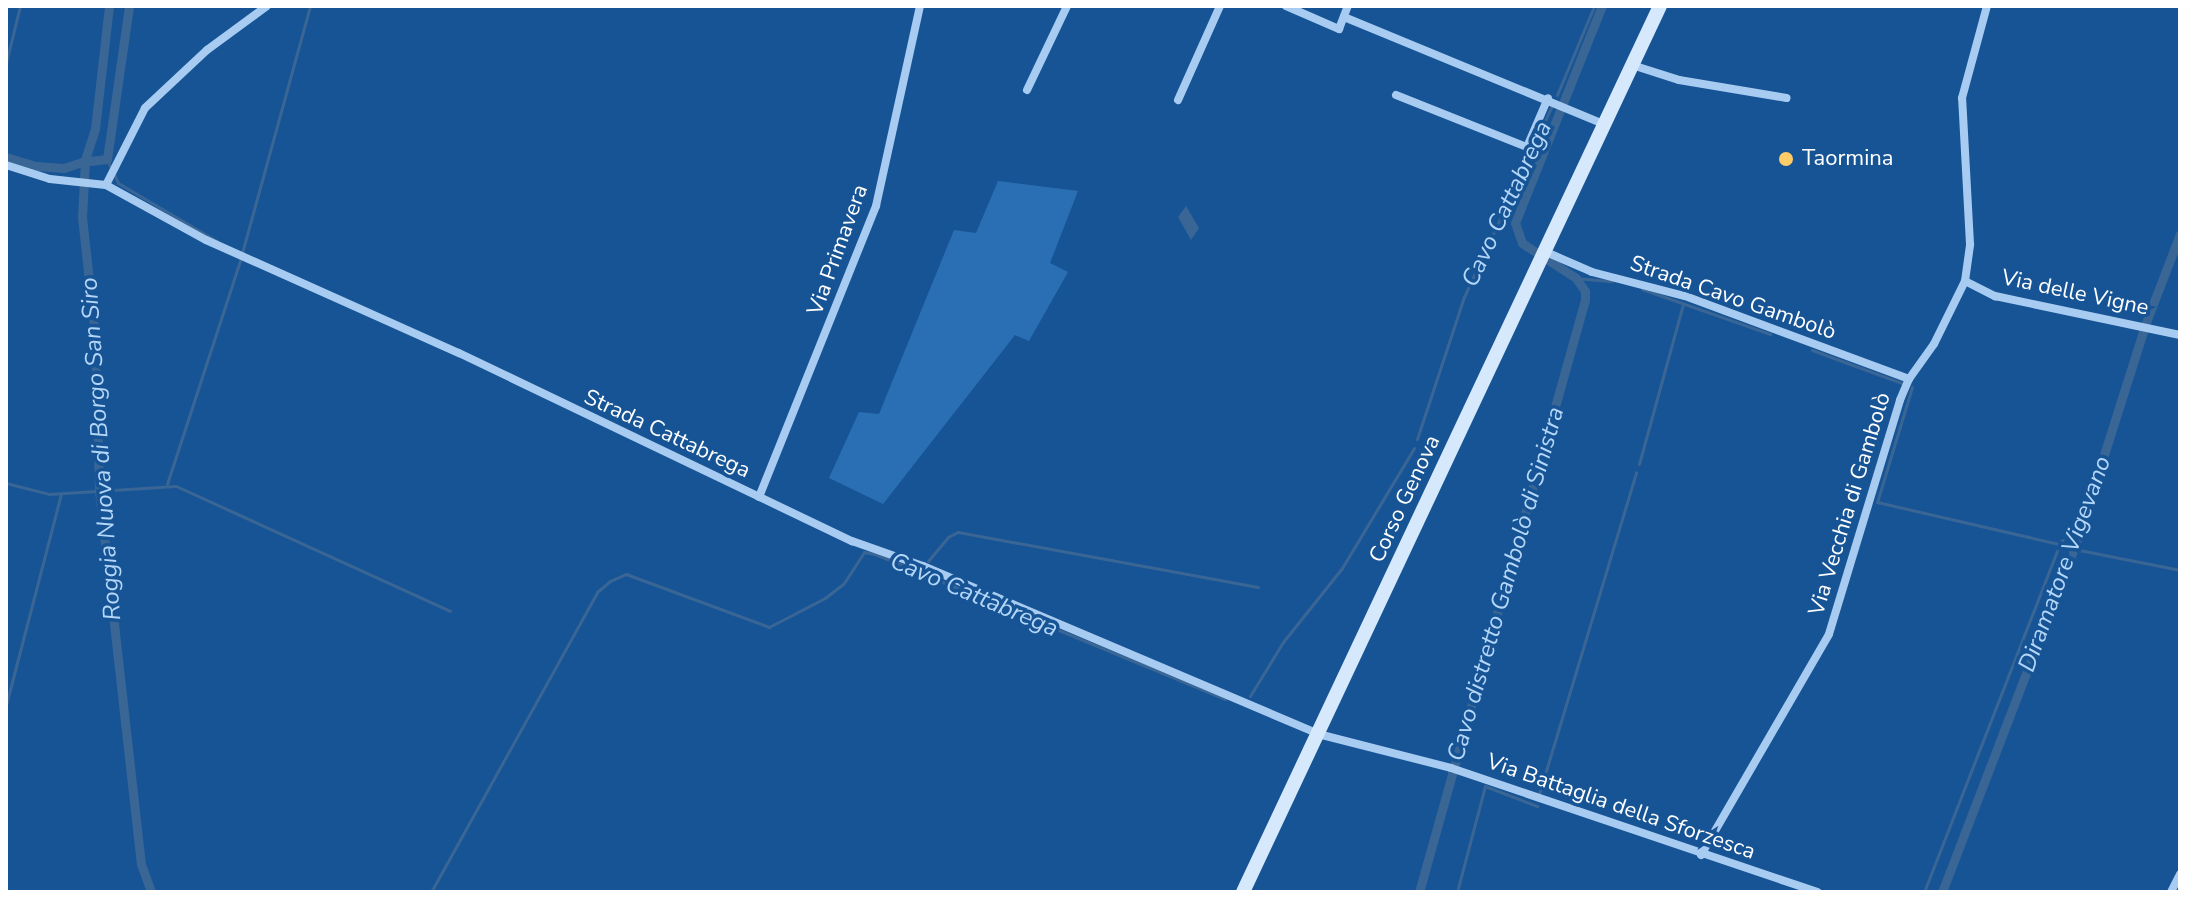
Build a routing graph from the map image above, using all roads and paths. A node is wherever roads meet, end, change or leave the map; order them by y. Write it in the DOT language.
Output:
graph roads {
  1 [pos="267,6"];
  2 [pos="920,6"];
  3 [pos="1067,6"];
  4 [pos="1220,6"];
  5 [pos="1286,6"];
  6 [pos="1348,6"];
  7 [pos="1660,6"];
  8 [pos="1987,6"];
  9 [pos="1344,17"];
  10 [pos="1632,65"];
  11 [pos="1027,90"];
  12 [pos="1396,95"];
  13 [pos="1548,98"];
  14 [pos="1786,98"];
  15 [pos="1178,100"];
  16 [pos="1604,124"];
  17 [pos="6,165"];
  18 [pos="106,185"];
  19 [pos="1543,257"];
  20 [pos="1965,281"];
  21 [pos="2180,335"];
  22 [pos="1909,379"];
  23 [pos="759,497"];
  24 [pos="1318,734"];
  25 [pos="1701,855"];
  26 [pos="2180,874"];
  27 [pos="1243,892"];
  28 [pos="1818,892"];
  29 [pos="2171,892"];
  1 -- 18 [label="street"];
  2 -- 23 [label="street, Via Primavera"];
  3 -- 11 [label="street"];
  4 -- 15 [label="street"];
  5 -- 9 [label="street"];
  6 -- 9 [label="street"];
  7 -- 10 [label="main road, Corso Genova"];
  8 -- 20 [label="street, Via Vecchia di Gambolò"];
  9 -- 13 [label="street"];
  10 -- 14 [label="street"];
  10 -- 16 [label="main road, Corso Genova"];
  12 -- 13 [label="street"];
  13 -- 16 [label="street"];
  16 -- 19 [label="main road, Corso Genova"];
  17 -- 18 [label="street, Strada Cattabrega"];
  18 -- 23 [label="street, Strada Cattabrega"];
  19 -- 22 [label="street, Strada Cavo Gambolò"];
  19 -- 24 [label="main road, Corso Genova"];
  20 -- 21 [label="street, Via delle Vigne"];
  20 -- 22 [label="street, Via Vecchia di Gambolò"];
  22 -- 25 [label="street, Via Vecchia di Gambolò"];
  23 -- 24 [label="street, Strada Cattabrega"];
  24 -- 25 [label="street, Via Battaglia della Sforzesca"];
  24 -- 27 [label="main road, Corso Genova"];
  25 -- 28 [label="street, Via Battaglia della Sforzesca"];
  26 -- 29 [label="street"];
}
